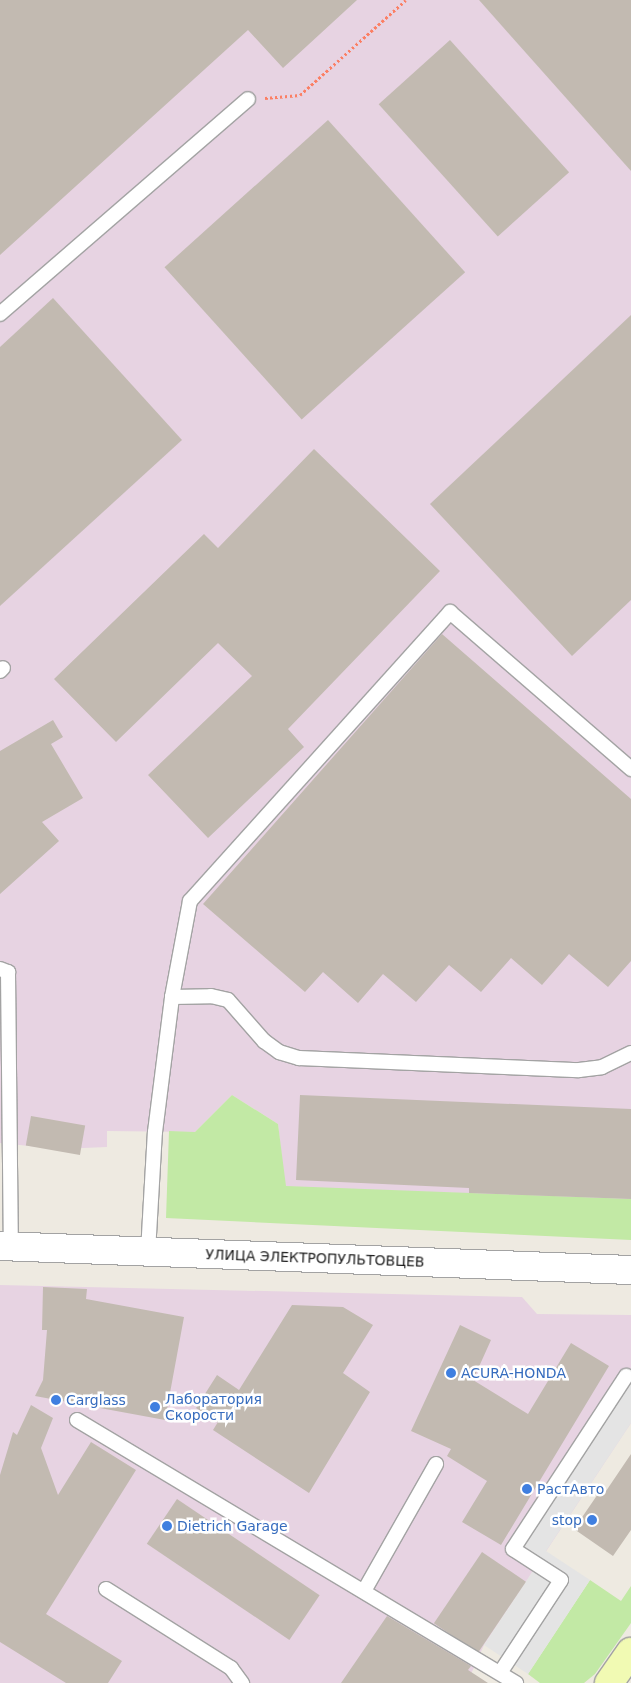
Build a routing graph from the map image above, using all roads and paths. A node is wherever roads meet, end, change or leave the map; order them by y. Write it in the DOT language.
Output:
graph roads {
  1 [pos="406,0"];
  2 [pos="248,99"];
  3 [pos="0,314"];
  4 [pos="631,769"];
  5 [pos="0,969"];
  6 [pos="172,997"];
  7 [pos="631,1053"];
  8 [pos="5,1246"];
  9 [pos="148,1252"];
  10 [pos="631,1270"];
  11 [pos="626,1376"];
  12 [pos="77,1420"];
  13 [pos="436,1464"];
  14 [pos="106,1590"];
  15 [pos="364,1591"];
  16 [pos="631,1652"];
  17 [pos="500,1673"];
  18 [pos="242,1683"];
  19 [pos="516,1683"];
  20 [pos="610,1683"];
  1 -- 2 [label="path"];
  2 -- 3 [label="lane"];
  4 -- 6 [label="lane"];
  5 -- 8 [label="lane"];
  6 -- 7 [label="lane"];
  6 -- 9 [label="lane"];
  8 -- 9 [label="street, УЛИЦА ЭЛЕКТРОПУЛЬТОВЦЕВ"];
  9 -- 10 [label="street, УЛИЦА ЭЛЕКТРОПУЛЬТОВЦЕВ"];
  11 -- 17 [label="lane"];
  12 -- 15 [label="lane"];
  13 -- 15 [label="lane"];
  14 -- 18 [label="lane"];
  15 -- 17 [label="lane"];
  16 -- 20 [label="street"];
  17 -- 19 [label="lane"];
}
